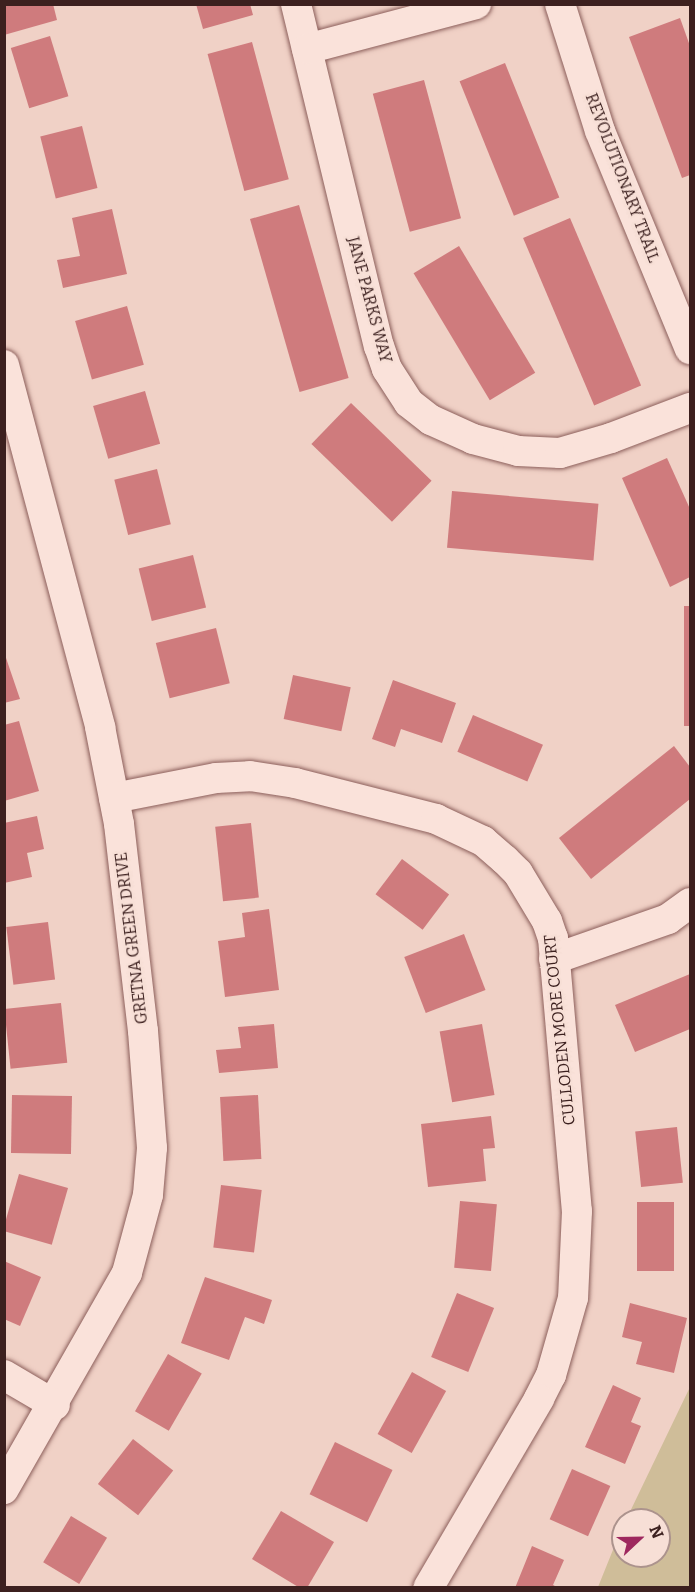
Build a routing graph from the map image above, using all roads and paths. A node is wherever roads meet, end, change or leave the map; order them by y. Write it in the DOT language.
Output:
graph roads {
  1 [pos="296,4"];
  2 [pos="476,4"];
  3 [pos="561,4"];
  4 [pos="307,49"];
  5 [pos="690,349"];
  6 [pos="4,365"];
  7 [pos="690,408"];
  8 [pos="114,798"];
  9 [pos="690,903"];
  10 [pos="554,959"];
  11 [pos="4,1375"];
  12 [pos="55,1405"];
  13 [pos="4,1489"];
  14 [pos="428,1587"];
  1 -- 4 [label="street, JANE PARKS WAY"];
  2 -- 4 [label="street"];
  3 -- 5 [label="street, REVOLUTIONARY TRAIL"];
  4 -- 7 [label="street, JANE PARKS WAY"];
  6 -- 8 [label="street, GRETNA GREEN DRIVE"];
  8 -- 10 [label="street, CULLODEN MORE COURT"];
  8 -- 12 [label="street, GRETNA GREEN DRIVE"];
  9 -- 10 [label="street"];
  10 -- 14 [label="street, CULLODEN MORE COURT"];
  11 -- 12 [label="street"];
  12 -- 13 [label="street, GRETNA GREEN DRIVE"];
}
